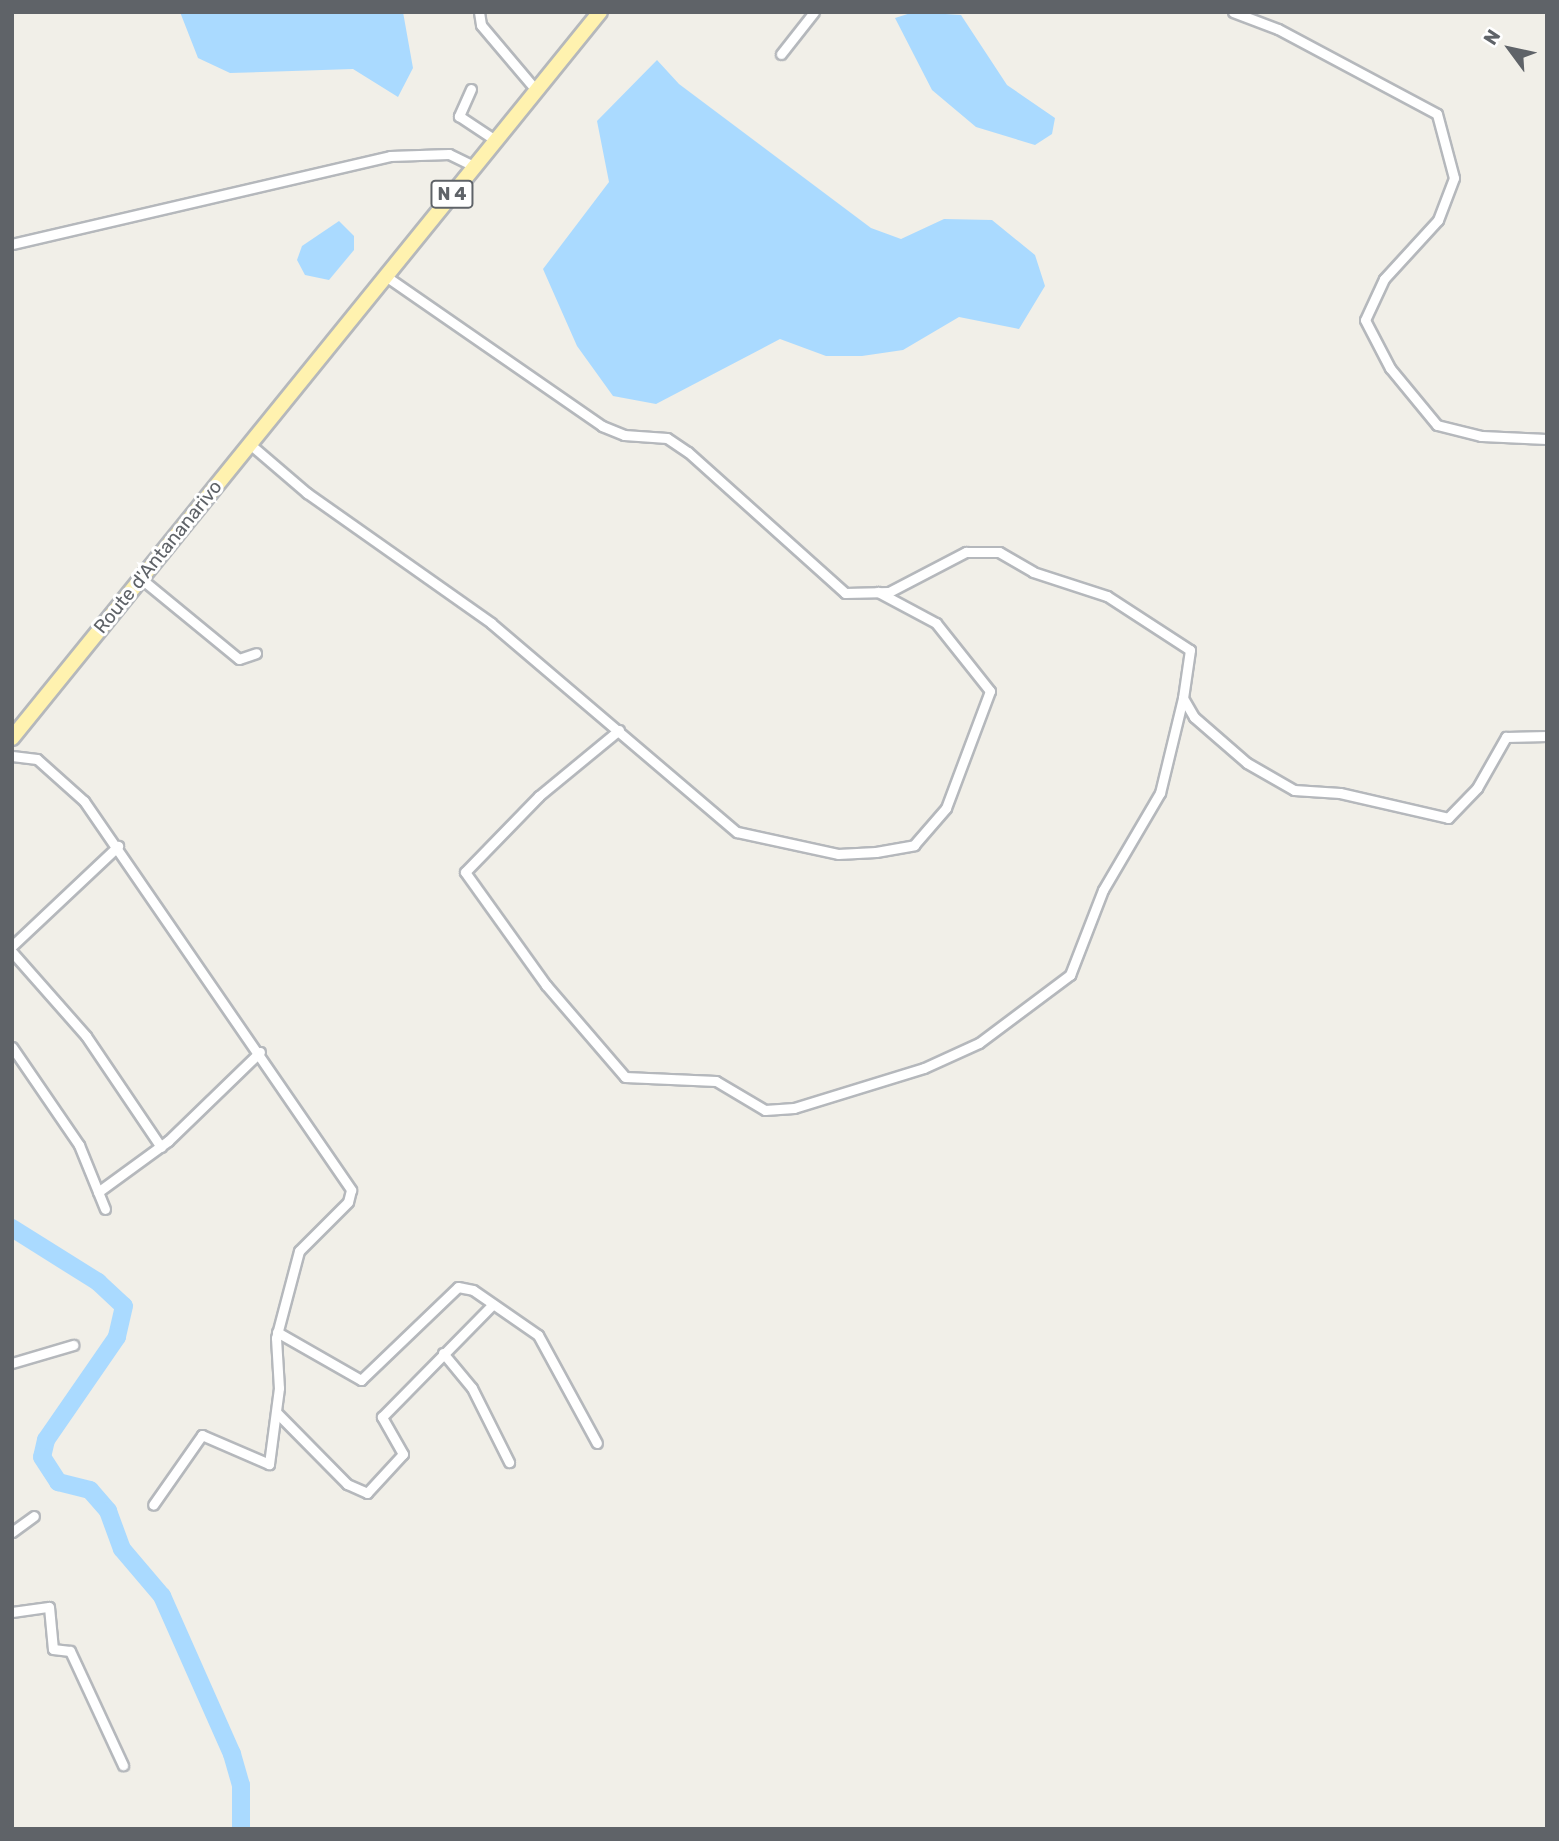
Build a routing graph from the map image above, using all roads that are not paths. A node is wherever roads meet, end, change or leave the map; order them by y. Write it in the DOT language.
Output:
graph roads {
  1 [pos="479,12"];
  2 [pos="600,12"];
  3 [pos="814,12"];
  4 [pos="1233,12"];
  5 [pos="781,54"];
  6 [pos="471,89"];
  7 [pos="536,90"];
  8 [pos="495,140"];
  9 [pos="474,166"];
  10 [pos="12,244"];
  11 [pos="387,277"];
  12 [pos="1547,439"];
  13 [pos="251,445"];
  14 [pos="139,578"];
  15 [pos="878,592"];
  16 [pos="256,653"];
  17 [pos="1183,698"];
  18 [pos="619,730"];
  19 [pos="1547,736"];
  20 [pos="12,738"];
  21 [pos="12,756"];
  22 [pos="118,846"];
  23 [pos="12,946"];
  24 [pos="12,953"];
  25 [pos="12,1046"];
  26 [pos="260,1052"];
  27 [pos="161,1147"];
  28 [pos="98,1192"];
  29 [pos="105,1209"];
  30 [pos="493,1304"];
  31 [pos="277,1332"];
  32 [pos="73,1345"];
  33 [pos="443,1353"];
  34 [pos="12,1363"];
  35 [pos="277,1413"];
  36 [pos="597,1443"];
  37 [pos="509,1462"];
  38 [pos="153,1505"];
  39 [pos="34,1516"];
  40 [pos="12,1532"];
  41 [pos="12,1612"];
  42 [pos="123,1765"];
  1 -- 7 [label="street"];
  2 -- 7 [label="main road, N 4"];
  3 -- 5 [label="street"];
  4 -- 12 [label="street"];
  6 -- 8 [label="street"];
  7 -- 8 [label="main road, N 4"];
  8 -- 9 [label="main road, N 4"];
  9 -- 10 [label="street"];
  9 -- 11 [label="main road, N 4"];
  11 -- 13 [label="main road, Route d'Antananarivo / N 4"];
  11 -- 15 [label="street"];
  13 -- 14 [label="main road, Route d'Antananarivo / N 4"];
  13 -- 18 [label="street"];
  14 -- 16 [label="street"];
  14 -- 20 [label="main road, Route d'Antananarivo / N 4"];
  15 -- 17 [label="street"];
  15 -- 18 [label="street"];
  17 -- 18 [label="street"];
  17 -- 19 [label="street"];
  21 -- 22 [label="street"];
  22 -- 23 [label="street"];
  22 -- 26 [label="street"];
  24 -- 27 [label="street"];
  25 -- 28 [label="street"];
  26 -- 27 [label="street"];
  26 -- 31 [label="street"];
  27 -- 28 [label="street"];
  28 -- 29 [label="street"];
  30 -- 31 [label="street"];
  30 -- 33 [label="street"];
  30 -- 36 [label="street"];
  31 -- 35 [label="street"];
  32 -- 34 [label="street"];
  33 -- 35 [label="street"];
  33 -- 37 [label="street"];
  35 -- 38 [label="street"];
  39 -- 40 [label="street"];
  41 -- 42 [label="street"];
}
